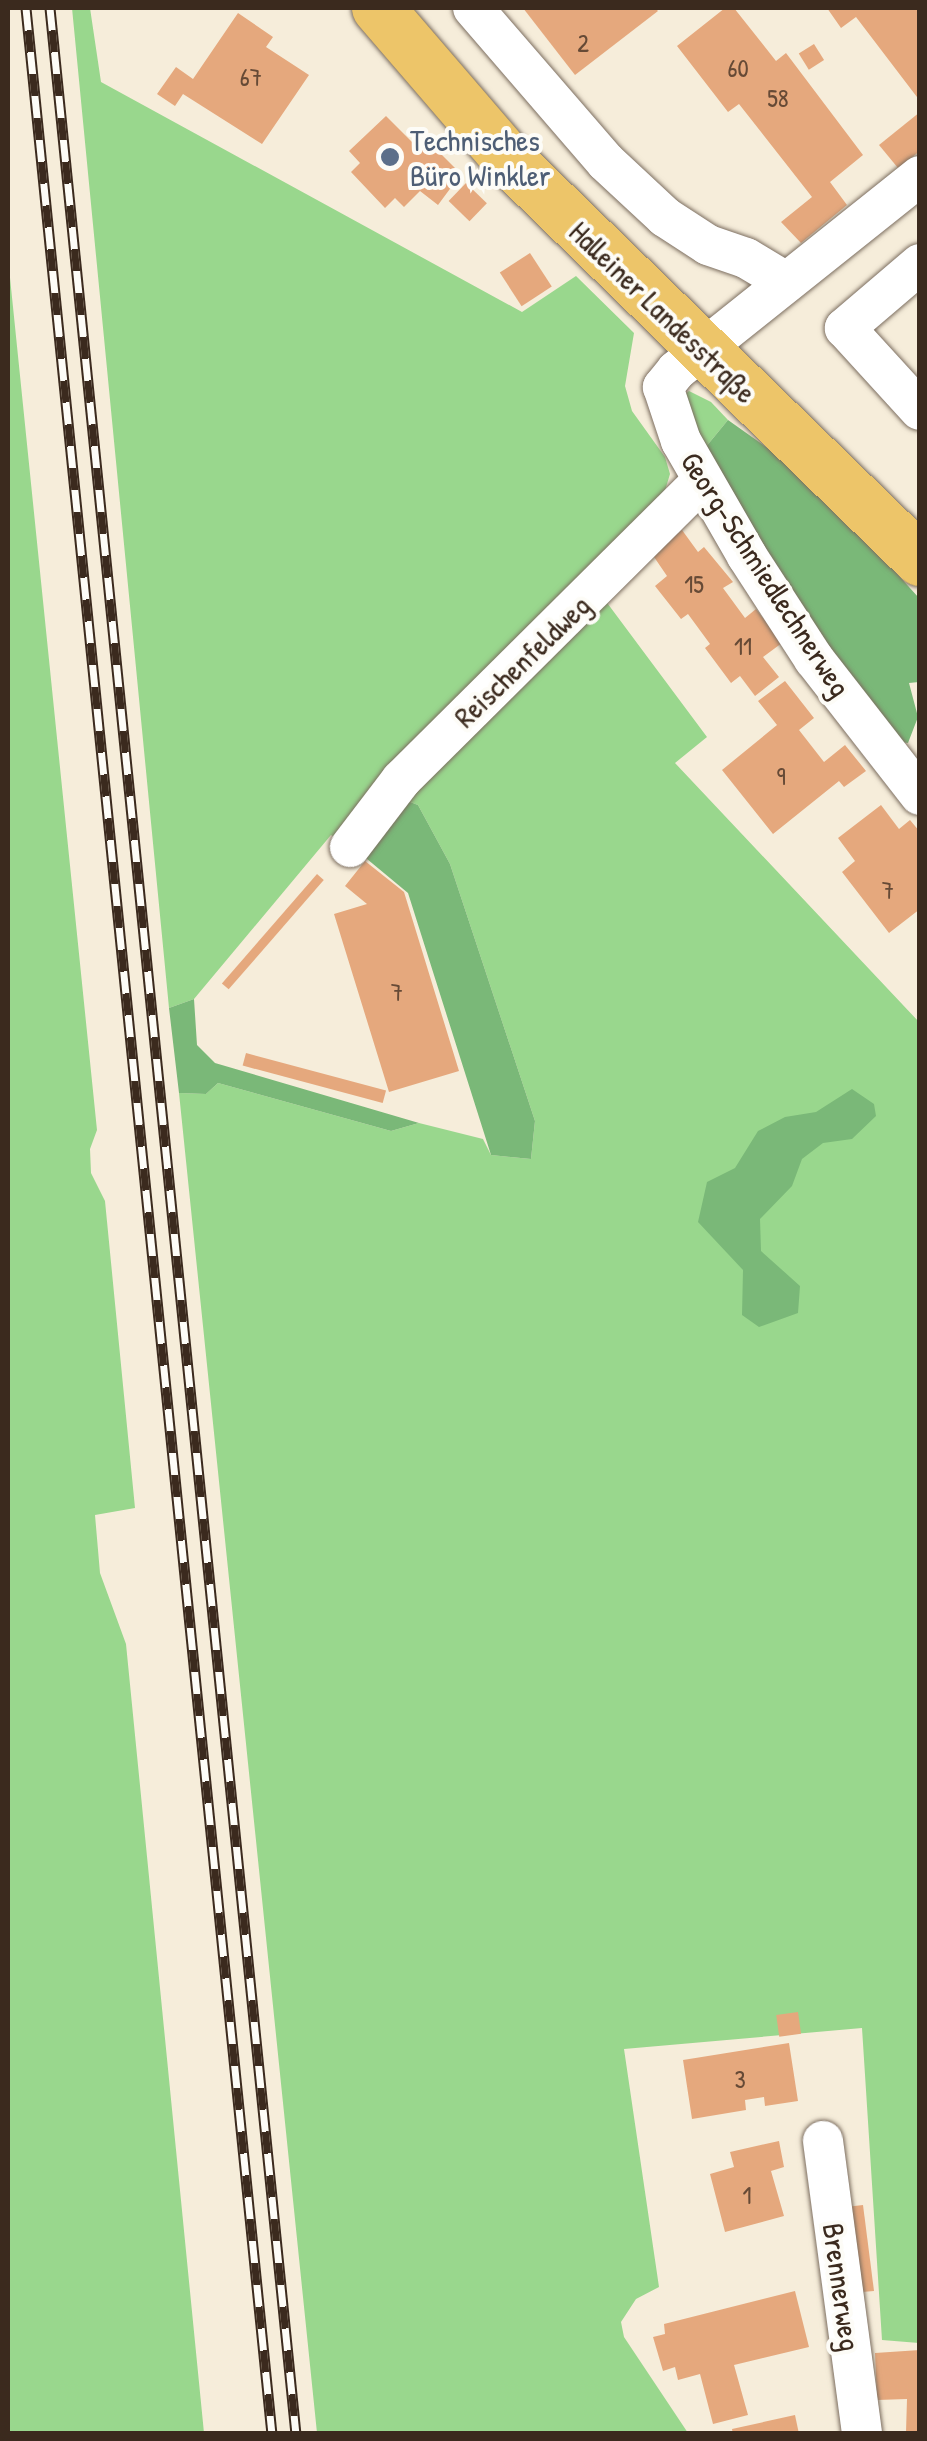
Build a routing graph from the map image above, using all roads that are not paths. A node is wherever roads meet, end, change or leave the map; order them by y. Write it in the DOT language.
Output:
graph roads {
  1 [pos="378,8"];
  2 [pos="473,8"];
  3 [pos="920,176"];
  4 [pos="920,264"];
  5 [pos="786,282"];
  6 [pos="704,352"];
  7 [pos="920,410"];
  8 [pos="702,480"];
  9 [pos="920,560"];
  10 [pos="920,794"];
  11 [pos="350,848"];
  12 [pos="823,2141"];
  13 [pos="862,2434"];
  1 -- 6 [label="main road, Halleiner Landesstraße"];
  2 -- 5 [label="street"];
  3 -- 5 [label="street"];
  4 -- 7 [label="street"];
  5 -- 6 [label="street"];
  6 -- 8 [label="street, Georg-Schmiedlechnerweg"];
  6 -- 9 [label="main road, Halleiner Landesstraße"];
  8 -- 10 [label="street, Georg-Schmiedlechnerweg"];
  8 -- 11 [label="street, Reischenfeldweg"];
  12 -- 13 [label="street, Brennerweg"];
}
